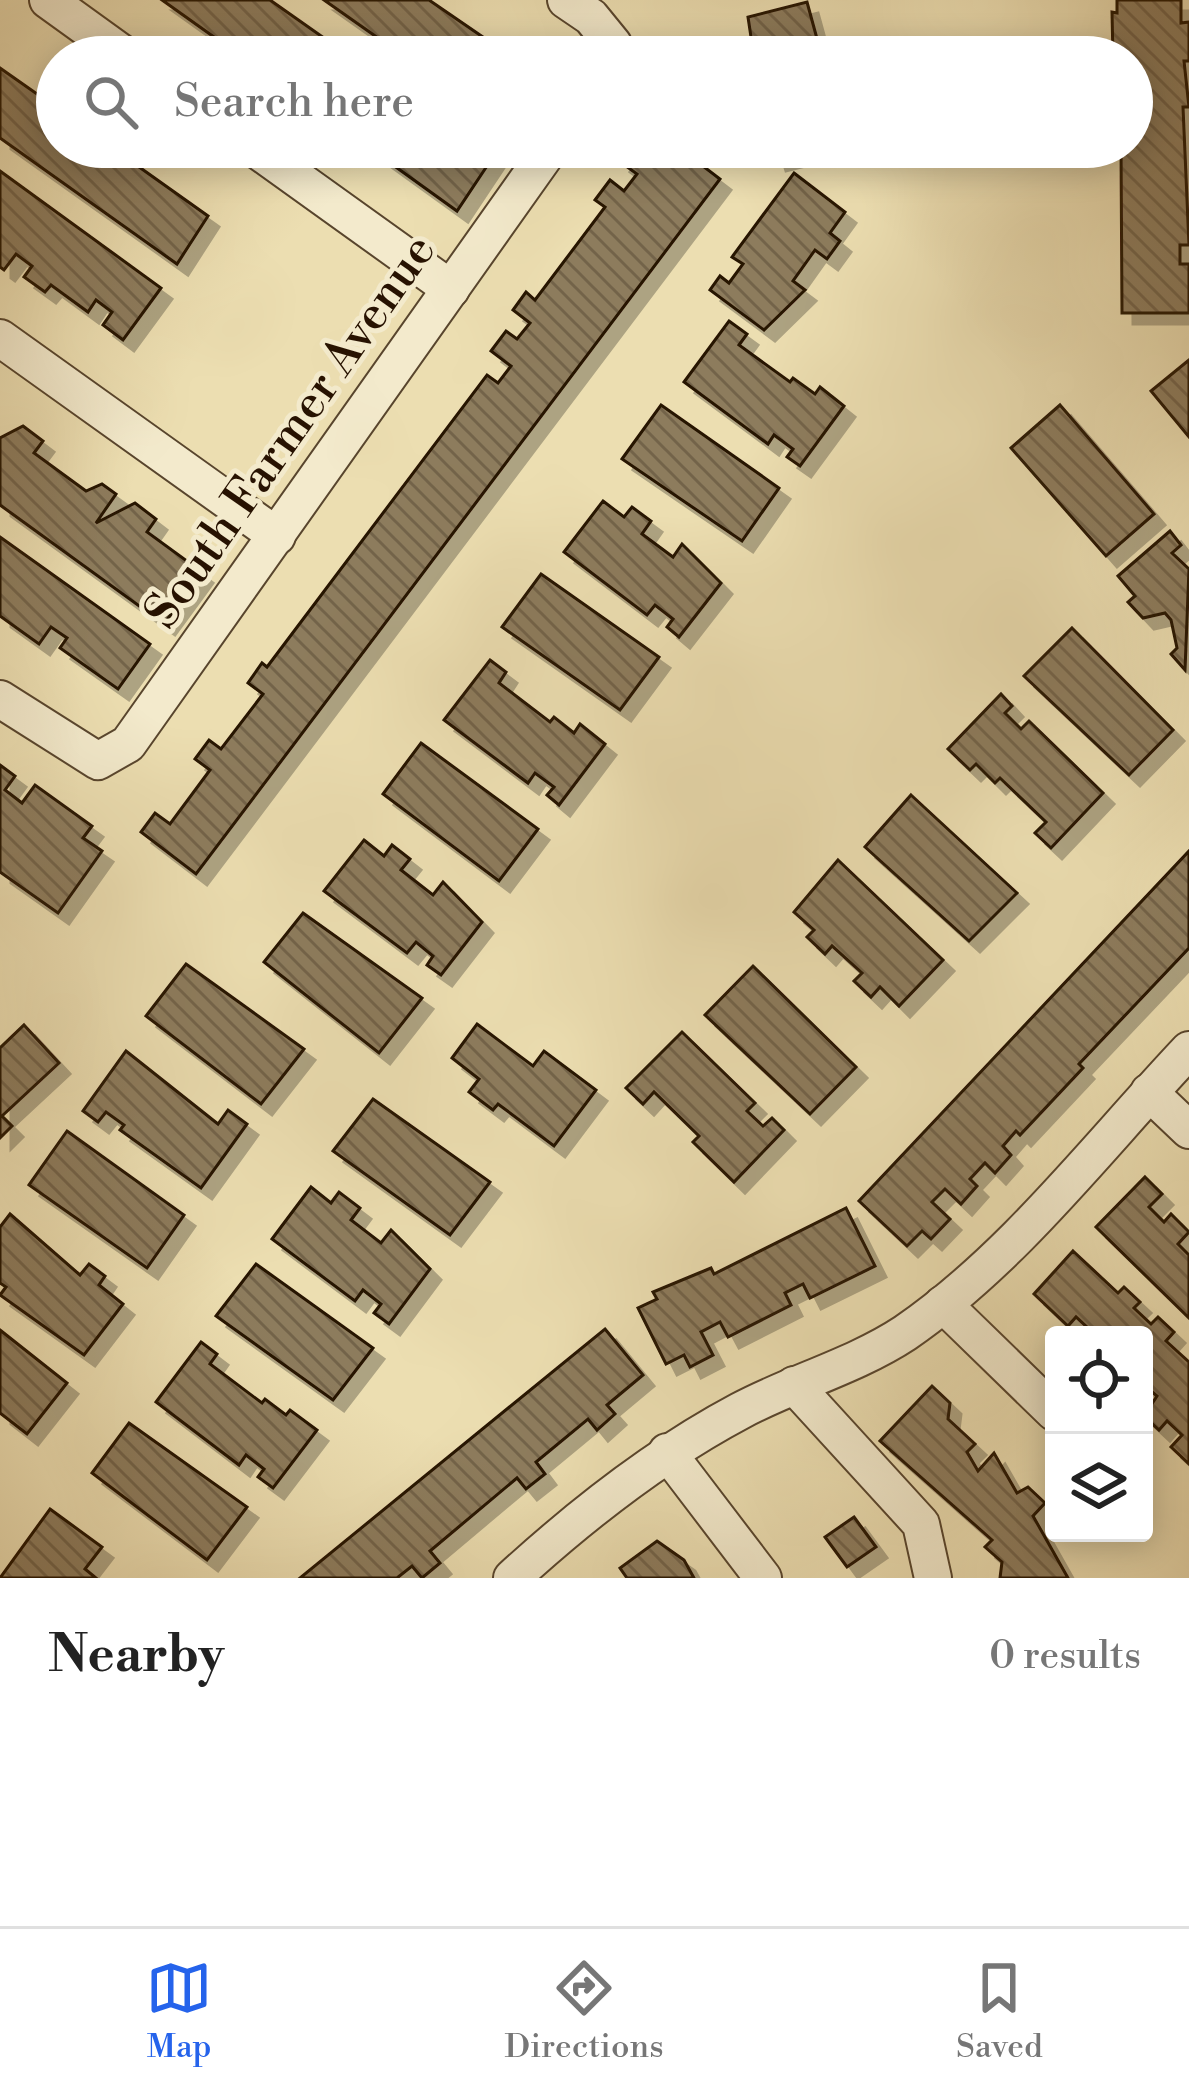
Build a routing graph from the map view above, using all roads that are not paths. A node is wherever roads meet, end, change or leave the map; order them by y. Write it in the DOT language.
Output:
graph roads {
  1 [pos="48,0"];
  2 [pos="566,0"];
  3 [pos="99,36"];
  4 [pos="603,36"];
  5 [pos="282,168"];
  6 [pos="536,168"];
  7 [pos="451,289"];
  8 [pos="0,338"];
  9 [pos="277,536"];
  10 [pos="0,699"];
  11 [pos="1189,1050"];
  12 [pos="1149,1092"];
  13 [pos="1189,1130"];
  14 [pos="943,1304"];
  15 [pos="794,1385"];
  16 [pos="1045,1403"];
  17 [pos="667,1452"];
  18 [pos="518,1576"];
  19 [pos="763,1578"];
  20 [pos="933,1578"];
  1 -- 3 [label="street"];
  2 -- 4 [label="street"];
  5 -- 7 [label="street"];
  6 -- 7 [label="street, South Farmer Avenue"];
  7 -- 9 [label="street, South Farmer Avenue"];
  8 -- 9 [label="street"];
  9 -- 10 [label="street, South Farmer Avenue"];
  11 -- 12 [label="street"];
  12 -- 13 [label="street"];
  12 -- 14 [label="street"];
  14 -- 15 [label="street"];
  14 -- 16 [label="street"];
  15 -- 17 [label="street"];
  15 -- 20 [label="street"];
  17 -- 18 [label="street"];
  17 -- 19 [label="street"];
}
